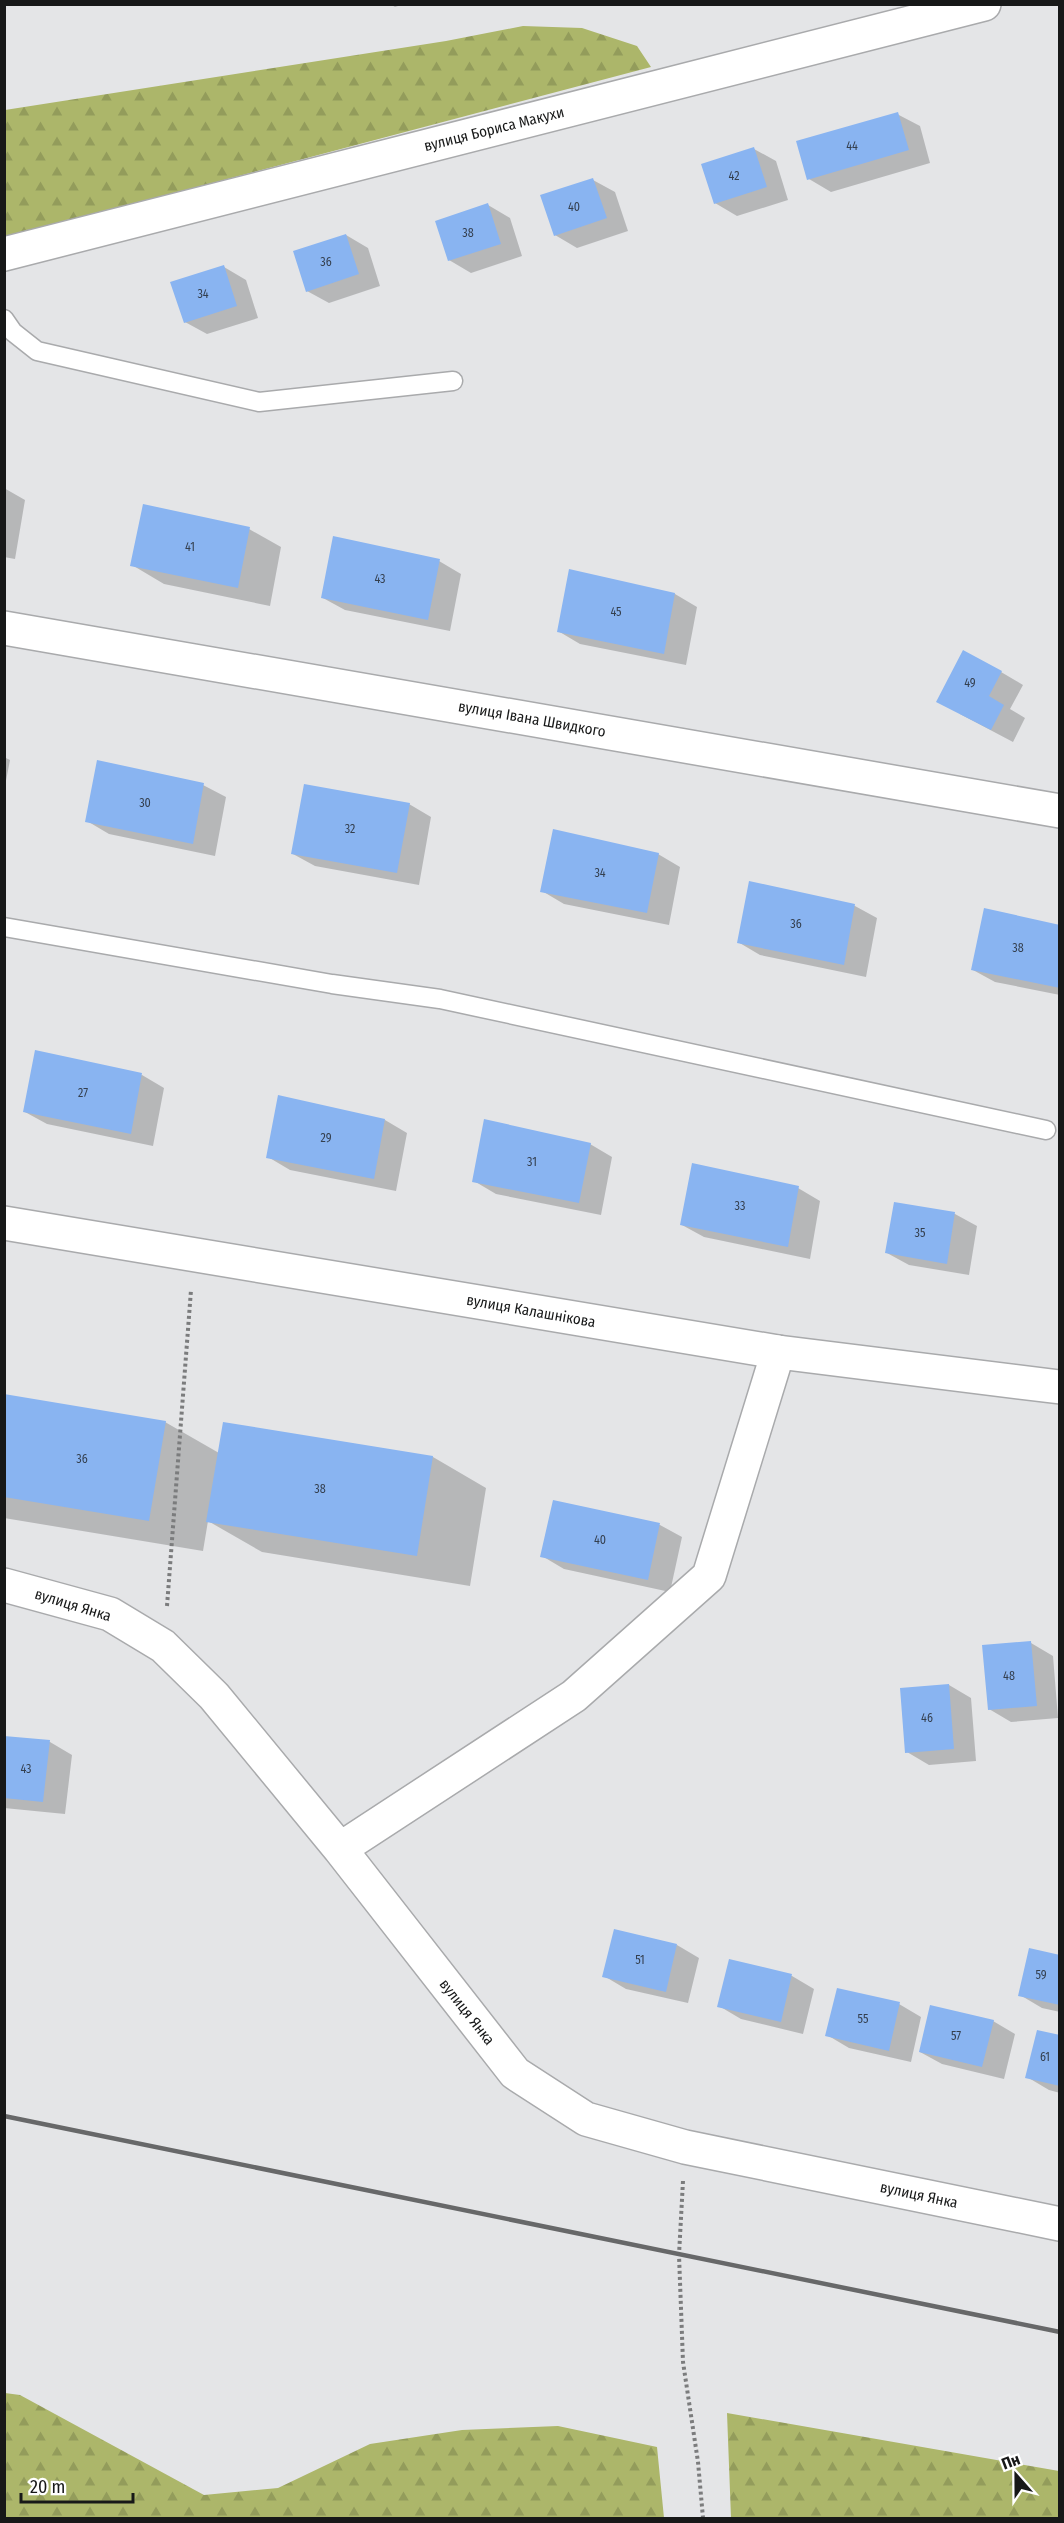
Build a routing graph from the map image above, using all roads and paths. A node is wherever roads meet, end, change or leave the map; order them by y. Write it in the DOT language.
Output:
graph roads {
  1 [pos="984,4"];
  2 [pos="4,255"];
  3 [pos="4,318"];
  4 [pos="453,381"];
  5 [pos="4,628"];
  6 [pos="1059,811"];
  7 [pos="4,927"];
  8 [pos="1046,1130"];
  9 [pos="4,1223"];
  10 [pos="194,1254"];
  11 [pos="778,1352"];
  12 [pos="1059,1388"];
  13 [pos="4,1585"];
  14 [pos="163,1646"];
  15 [pos="340,1850"];
  16 [pos="685,2148"];
  17 [pos="1059,2224"];
  18 [pos="703,2518"];
  1 -- 2 [label="street, вулиця Бориса Макухи"];
  3 -- 4 [label="lane"];
  5 -- 6 [label="street, вулиця Івана Швидкого"];
  7 -- 8 [label="lane"];
  9 -- 10 [label="street, вулиця Калашнікова"];
  10 -- 11 [label="street, вулиця Калашнікова"];
  10 -- 14 [label="path"];
  11 -- 12 [label="street, вулиця Калашнікова"];
  11 -- 15 [label="street"];
  13 -- 14 [label="street, вулиця Янка"];
  14 -- 15 [label="street, вулиця Янка"];
  15 -- 16 [label="street, вулиця Янка"];
  16 -- 17 [label="street, вулиця Янка"];
  16 -- 18 [label="path"];
}
